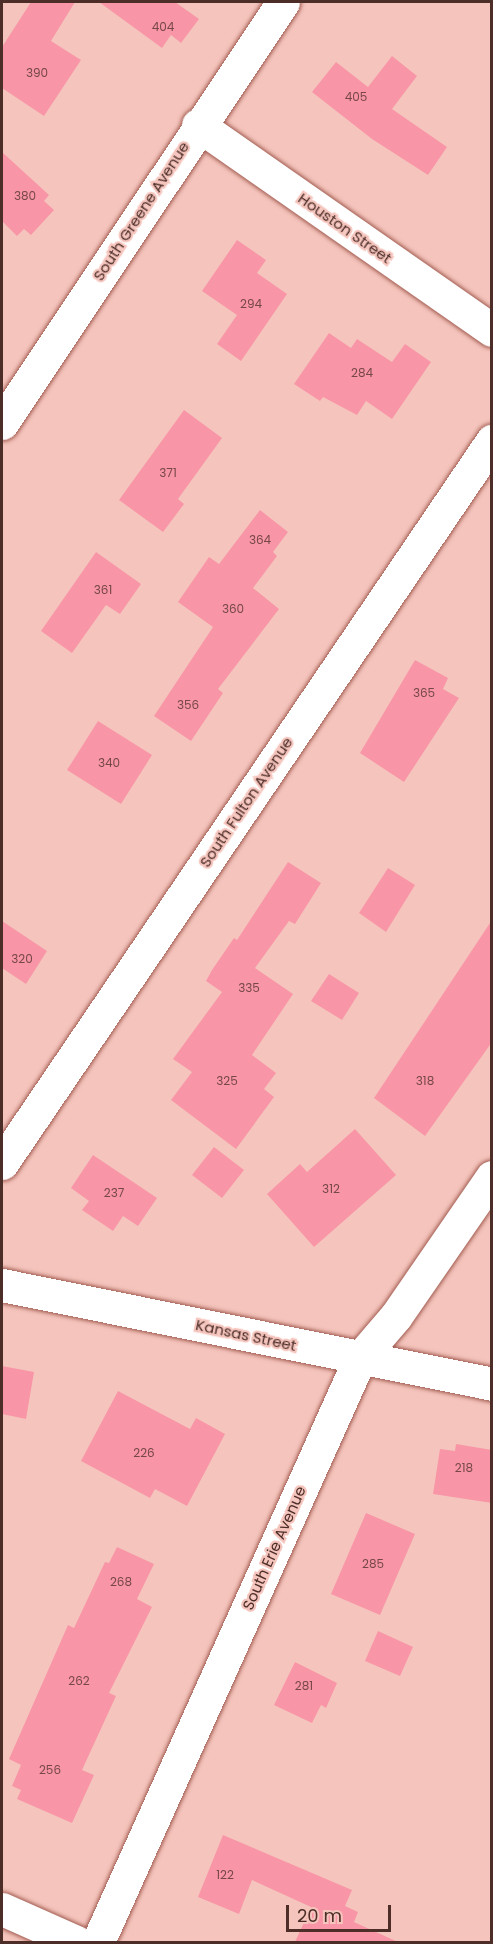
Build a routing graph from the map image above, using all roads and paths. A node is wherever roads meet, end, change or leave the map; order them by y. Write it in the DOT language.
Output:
graph roads {
  1 [pos="283,2"];
  2 [pos="198,125"];
  3 [pos="492,330"];
  4 [pos="2,423"];
  5 [pos="492,441"];
  6 [pos="2,1163"];
  7 [pos="492,1177"];
  8 [pos="2,1284"];
  9 [pos="360,1358"];
  10 [pos="492,1384"];
  11 [pos="2,1909"];
  12 [pos="76,1942"];
  13 [pos="98,1942"];
  1 -- 2 [label="street, South Greene Avenue"];
  2 -- 3 [label="street, Houston Street"];
  2 -- 4 [label="street, South Greene Avenue"];
  5 -- 6 [label="street, South Fulton Avenue"];
  7 -- 9 [label="street, South Erie Avenue"];
  8 -- 9 [label="street, Kansas Street"];
  9 -- 10 [label="street, Kansas Street"];
  9 -- 13 [label="street, South Erie Avenue"];
  11 -- 12 [label="street"];
}
